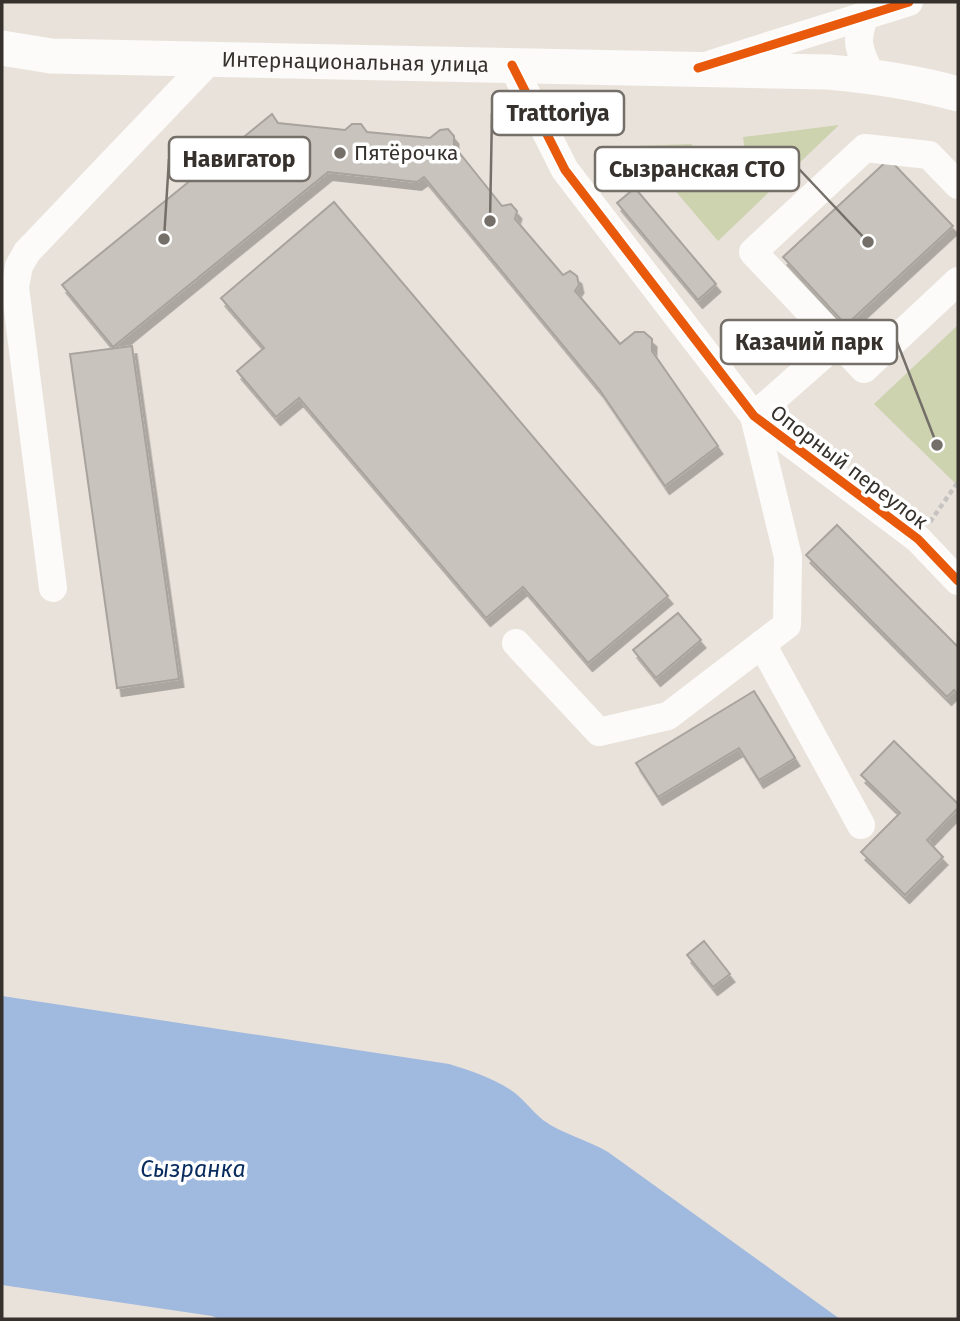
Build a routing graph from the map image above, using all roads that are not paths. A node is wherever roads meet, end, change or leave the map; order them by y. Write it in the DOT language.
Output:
graph roads {
  1 [pos="909,2"];
  2 [pos="866,15"];
  3 [pos="2,48"];
  4 [pos="211,59"];
  5 [pos="512,65"];
  6 [pos="698,68"];
  7 [pos="872,76"];
  8 [pos="958,94"];
  9 [pos="958,185"];
  10 [pos="958,281"];
  11 [pos="838,342"];
  12 [pos="754,416"];
  13 [pos="958,580"];
  14 [pos="53,588"];
  15 [pos="516,643"];
  16 [pos="762,644"];
  17 [pos="861,825"];
  1 -- 2 [label="street"];
  2 -- 6 [label="street"];
  2 -- 7 [label="street"];
  3 -- 4 [label="main road, Интернациональная улица"];
  4 -- 5 [label="main road, Интернациональная улица"];
  4 -- 14 [label="street"];
  5 -- 6 [label="main road, Интернациональная улица"];
  5 -- 12 [label="street, Опорный переулок"];
  6 -- 7 [label="main road, Интернациональная улица"];
  7 -- 8 [label="main road, Интернациональная улица"];
  9 -- 11 [label="street"];
  10 -- 11 [label="street"];
  11 -- 12 [label="street"];
  12 -- 13 [label="street, Опорный переулок"];
  12 -- 16 [label="street"];
  15 -- 16 [label="street"];
  16 -- 17 [label="street"];
}
